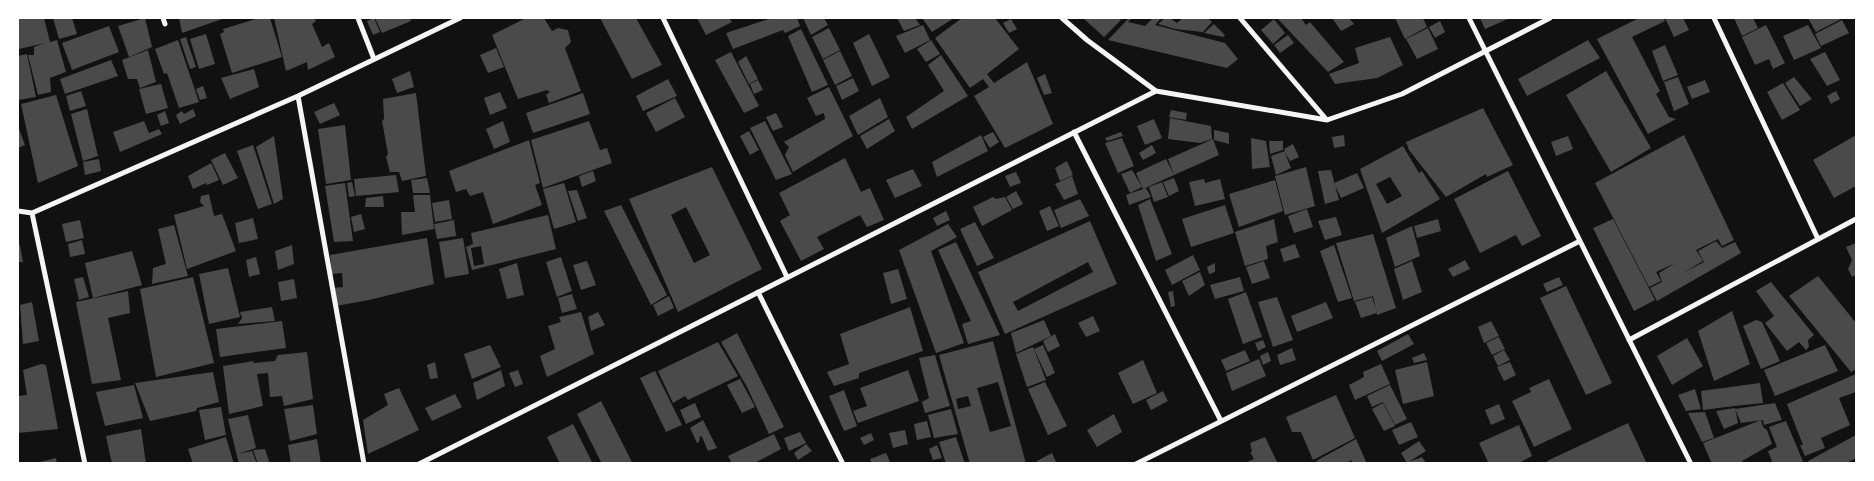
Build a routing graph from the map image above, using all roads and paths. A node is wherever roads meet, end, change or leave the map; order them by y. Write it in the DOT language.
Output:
graph roads {
  1 [pos="163,18"];
  2 [pos="358,18"];
  3 [pos="460,18"];
  4 [pos="663,18"];
  5 [pos="1062,18"];
  6 [pos="1240,18"];
  7 [pos="1469,18"];
  8 [pos="1550,18"];
  9 [pos="1714,18"];
  10 [pos="165,24"];
  11 [pos="1485,51"];
  12 [pos="374,59"];
  13 [pos="1156,91"];
  14 [pos="298,96"];
  15 [pos="1327,120"];
  16 [pos="1074,132"];
  17 [pos="18,211"];
  18 [pos="32,213"];
  19 [pos="1856,219"];
  20 [pos="1818,239"];
  21 [pos="1580,241"];
  22 [pos="787,277"];
  23 [pos="758,292"];
  24 [pos="1629,340"];
  25 [pos="1220,421"];
  26 [pos="85,464"];
  27 [pos="364,464"];
  28 [pos="418,464"];
  29 [pos="843,464"];
  30 [pos="1136,464"];
  31 [pos="1690,464"];
  1 -- 10 [label="street"];
  2 -- 12 [label="street"];
  3 -- 12 [label="street"];
  4 -- 22 [label="street"];
  5 -- 13 [label="street"];
  6 -- 15 [label="street"];
  7 -- 11 [label="street"];
  8 -- 11 [label="street"];
  9 -- 20 [label="street"];
  11 -- 15 [label="street"];
  11 -- 21 [label="street"];
  12 -- 14 [label="street"];
  13 -- 15 [label="street"];
  13 -- 16 [label="street"];
  14 -- 18 [label="street"];
  14 -- 27 [label="street"];
  16 -- 22 [label="street"];
  16 -- 25 [label="street"];
  17 -- 18 [label="street"];
  18 -- 26 [label="street"];
  19 -- 20 [label="street"];
  20 -- 24 [label="street"];
  21 -- 24 [label="street"];
  21 -- 25 [label="street"];
  22 -- 23 [label="street"];
  23 -- 28 [label="street"];
  23 -- 29 [label="street"];
  24 -- 31 [label="street"];
  25 -- 30 [label="street"];
}
